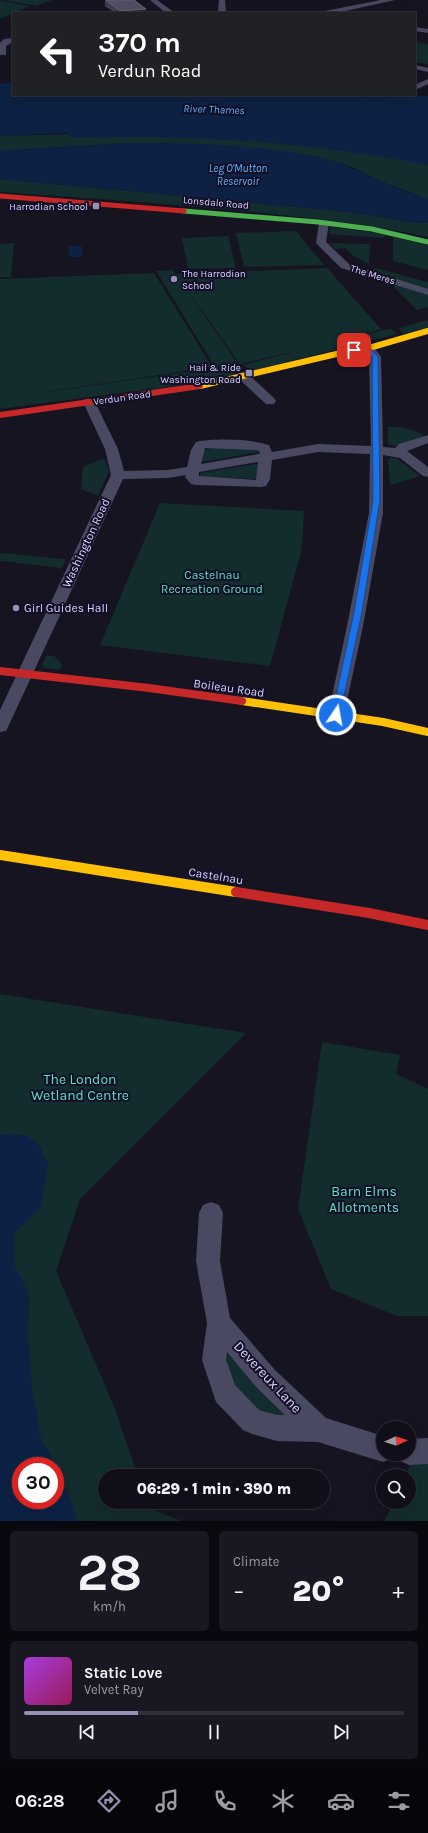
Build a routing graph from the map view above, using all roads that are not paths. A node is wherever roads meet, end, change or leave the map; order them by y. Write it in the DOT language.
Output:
graph roads {
  1 [pos="153,0"];
  2 [pos="222,0"];
  3 [pos="392,0"];
  4 [pos="351,8"];
  5 [pos="170,12"];
  6 [pos="222,12"];
  7 [pos="329,12"];
  8 [pos="361,12"];
  9 [pos="416,28"];
  10 [pos="428,31"];
  11 [pos="12,40"];
  12 [pos="0,53"];
  13 [pos="416,67"];
  14 [pos="428,70"];
  15 [pos="416,77"];
  16 [pos="428,81"];
  17 [pos="416,87"];
  18 [pos="0,196"];
  19 [pos="324,223"];
  20 [pos="428,242"];
  21 [pos="428,292"];
  22 [pos="428,332"];
  23 [pos="369,348"];
  24 [pos="243,376"];
  25 [pos="270,401"];
  26 [pos="89,402"];
  27 [pos="0,414"];
  28 [pos="428,439"];
  29 [pos="377,450"];
  30 [pos="398,452"];
  31 [pos="266,456"];
  32 [pos="194,470"];
  33 [pos="428,473"];
  34 [pos="118,475"];
  35 [pos="0,671"];
  36 [pos="25,674"];
  37 [pos="336,715"];
  38 [pos="0,727"];
  39 [pos="428,732"];
  40 [pos="0,855"];
  41 [pos="428,925"];
  42 [pos="211,1213"];
  43 [pos="219,1323"];
  44 [pos="318,1429"];
  45 [pos="376,1447"];
  46 [pos="428,1451"];
  47 [pos="416,1452"];
  1 -- 5 [label="street"];
  2 -- 6 [label="street"];
  3 -- 4 [label="street"];
  4 -- 7 [label="street"];
  4 -- 8 [label="street"];
  9 -- 10 [label="street"];
  11 -- 12 [label="street"];
  13 -- 14 [label="street"];
  15 -- 16 [label="street"];
  16 -- 17 [label="street"];
  18 -- 19 [label="main road, Lonsdale Road"];
  19 -- 20 [label="main road, Lonsdale Road"];
  19 -- 21 [label="street, The Meres"];
  22 -- 23 [label="main road, Verdun Road"];
  23 -- 24 [label="main road, Verdun Road"];
  23 -- 29 [label="street"];
  24 -- 25 [label="street"];
  24 -- 26 [label="main road, Verdun Road"];
  26 -- 27 [label="main road, Verdun Road"];
  26 -- 34 [label="street"];
  28 -- 30 [label="street"];
  29 -- 30 [label="street"];
  29 -- 31 [label="street"];
  29 -- 37 [label="street"];
  30 -- 33 [label="street"];
  31 -- 32 [label="street"];
  31 -- 32 [label="street"];
  31 -- 32 [label="street"];
  32 -- 34 [label="street"];
  34 -- 36 [label="street, Washington Road"];
  35 -- 36 [label="main road, Boileau Road"];
  36 -- 37 [label="main road, Boileau Road"];
  36 -- 38 [label="street, Washington Road"];
  37 -- 39 [label="main road, Boileau Road"];
  40 -- 41 [label="main road, Castelnau"];
  42 -- 43 [label="street, Devereux Lane"];
  43 -- 44 [label="street, Devereux Lane"];
  43 -- 44 [label="street, Devereux Lane"];
  44 -- 45 [label="street, Devereux Lane"];
  46 -- 47 [label="street"];
}
